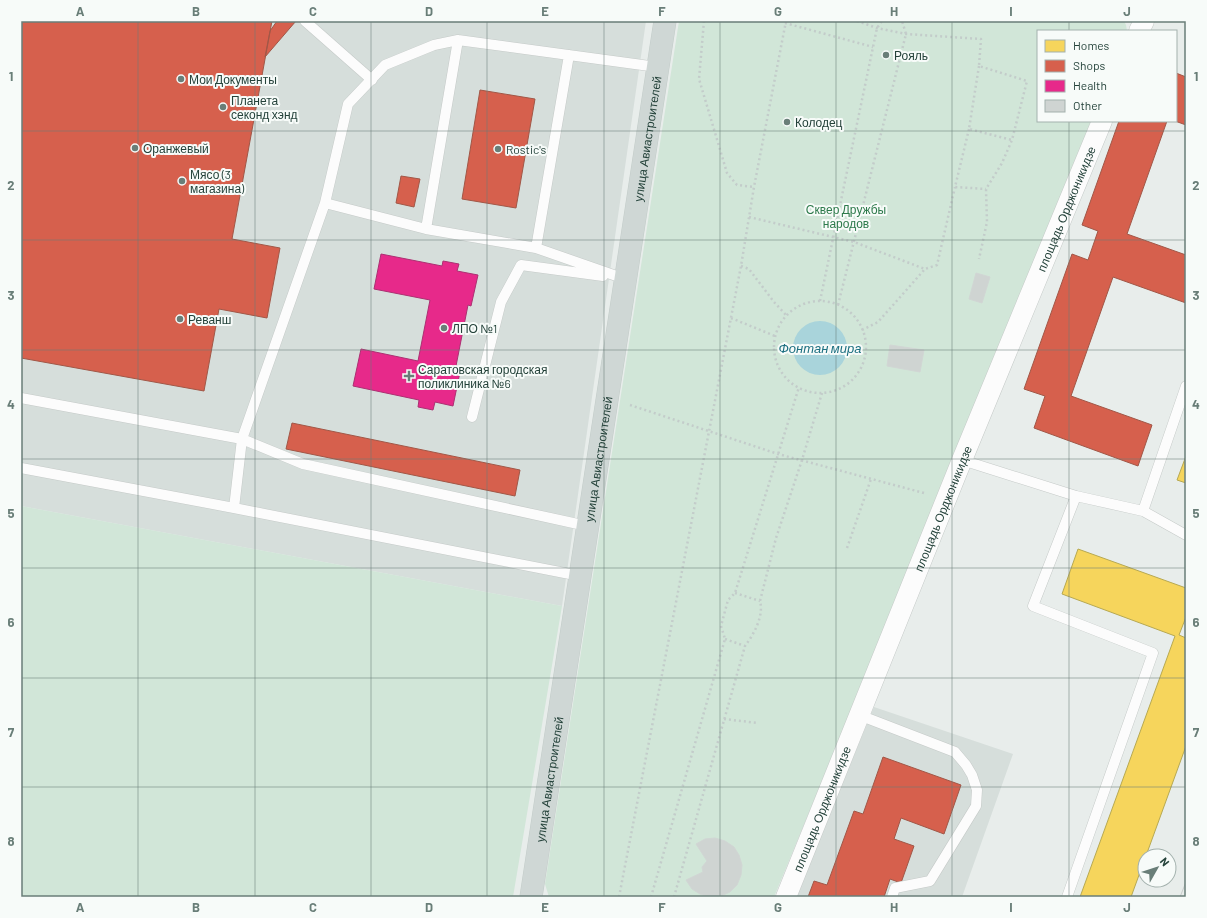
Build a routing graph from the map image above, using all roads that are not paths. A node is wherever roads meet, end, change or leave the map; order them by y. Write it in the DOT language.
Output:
graph roads {
  1 [pos="305,21"];
  2 [pos="665,21"];
  3 [pos="1144,21"];
  4 [pos="1140,30"];
  5 [pos="458,40"];
  6 [pos="569,55"];
  7 [pos="657,67"];
  8 [pos="372,80"];
  9 [pos="1102,122"];
  10 [pos="325,203"];
  11 [pos="426,229"];
  12 [pos="536,248"];
  13 [pos="625,279"];
  14 [pos="1186,386"];
  15 [pos="21,398"];
  16 [pos="472,417"];
  17 [pos="242,439"];
  18 [pos="962,460"];
  19 [pos="21,468"];
  20 [pos="1076,496"];
  21 [pos="234,508"];
  22 [pos="1143,511"];
  23 [pos="587,526"];
  24 [pos="1186,535"];
  25 [pos="580,576"];
  26 [pos="858,715"];
  27 [pos="531,897"];
  28 [pos="786,897"];
  29 [pos="892,897"];
  30 [pos="1067,897"];
  1 -- 8 [label="lane"];
  2 -- 7 [label="main road, улица Авиастроителей"];
  3 -- 4 [label="street"];
  5 -- 6 [label="lane"];
  5 -- 8 [label="lane"];
  5 -- 11 [label="lane"];
  6 -- 7 [label="lane"];
  6 -- 12 [label="lane"];
  7 -- 13 [label="main road, улица Авиастроителей"];
  8 -- 10 [label="lane"];
  9 -- 18 [label="street, площадь Орджоникидзе"];
  10 -- 11 [label="lane"];
  10 -- 17 [label="lane"];
  11 -- 12 [label="lane"];
  12 -- 13 [label="lane"];
  13 -- 16 [label="lane"];
  13 -- 23 [label="main road, улица Авиастроителей"];
  14 -- 22 [label="lane"];
  15 -- 17 [label="lane"];
  17 -- 21 [label="lane"];
  17 -- 23 [label="lane"];
  18 -- 20 [label="lane"];
  18 -- 26 [label="street, площадь Орджоникидзе"];
  19 -- 21 [label="lane"];
  20 -- 22 [label="lane"];
  20 -- 30 [label="lane"];
  21 -- 25 [label="lane"];
  22 -- 24 [label="lane"];
  23 -- 25 [label="main road, улица Авиастроителей"];
  25 -- 27 [label="main road, улица Авиастроителей"];
  26 -- 28 [label="street, площадь Орджоникидзе"];
  26 -- 29 [label="lane"];
}
